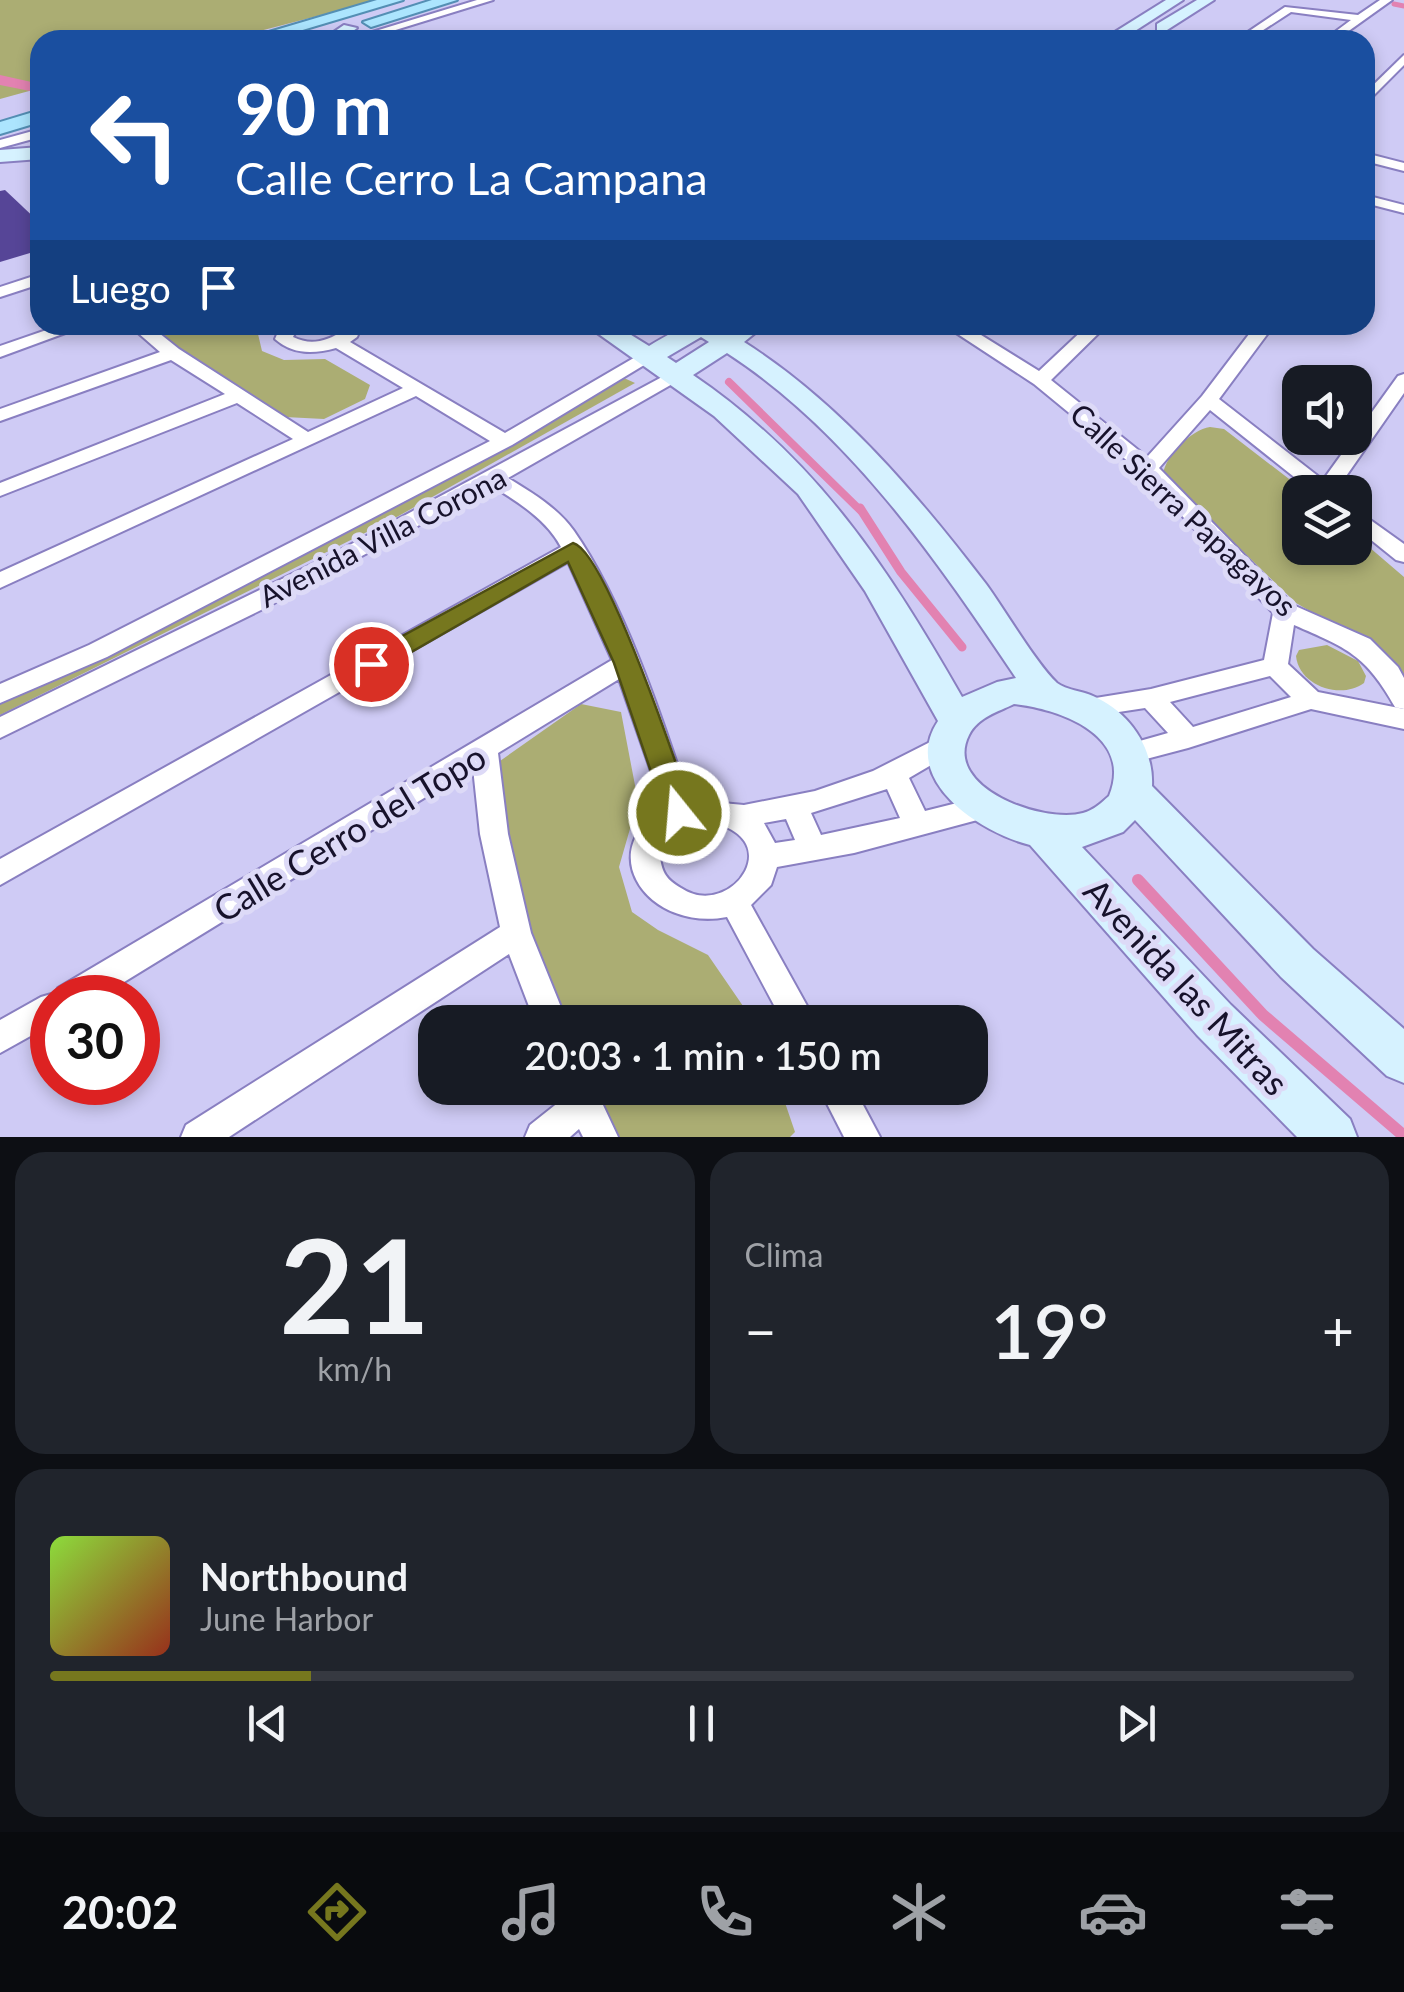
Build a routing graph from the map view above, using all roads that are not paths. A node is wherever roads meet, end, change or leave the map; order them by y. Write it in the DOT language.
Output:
graph roads {
  1 [pos="488,0"];
  2 [pos="1176,0"];
  3 [pos="1207,0"];
  4 [pos="451,2"];
  5 [pos="1404,2"];
  6 [pos="1362,3"];
  7 [pos="1388,4"];
  8 [pos="398,7"];
  9 [pos="1358,18"];
  10 [pos="295,30"];
  11 [pos="357,30"];
  12 [pos="363,30"];
  13 [pos="1126,30"];
  14 [pos="1158,30"];
  15 [pos="1257,30"];
  16 [pos="1342,30"];
  17 [pos="1404,58"];
  18 [pos="1375,89"];
  19 [pos="30,101"];
  20 [pos="0,109"];
  21 [pos="30,119"];
  22 [pos="0,128"];
  23 [pos="30,136"];
  24 [pos="0,144"];
  25 [pos="30,154"];
  26 [pos="0,156"];
  27 [pos="1375,160"];
  28 [pos="1404,167"];
  29 [pos="1375,202"];
  30 [pos="1404,209"];
  31 [pos="30,283"];
  32 [pos="0,292"];
  33 [pos="49,335"];
  34 [pos="150,335"];
  35 [pos="286,335"];
  36 [pos="348,335"];
  37 [pos="615,335"];
  38 [pos="701,335"];
  39 [pos="712,335"];
  40 [pos="726,335"];
  41 [pos="969,335"];
  42 [pos="1087,335"];
  43 [pos="1257,335"];
  44 [pos="338,342"];
  45 [pos="0,352"];
  46 [pos="173,353"];
  47 [pos="650,356"];
  48 [pos="676,375"];
  49 [pos="1040,380"];
  50 [pos="1404,380"];
  51 [pos="415,390"];
  52 [pos="240,395"];
  53 [pos="1210,400"];
  54 [pos="0,415"];
  55 [pos="308,440"];
  56 [pos="504,441"];
  57 [pos="1148,468"];
  58 [pos="1304,475"];
  59 [pos="1337,475"];
  60 [pos="495,478"];
  61 [pos="0,490"];
  62 [pos="1372,530"];
  63 [pos="573,550"];
  64 [pos="1404,555"];
  65 [pos="0,580"];
  66 [pos="1285,611"];
  67 [pos="626,663"];
  68 [pos="1275,666"];
  69 [pos="0,694"];
  70 [pos="1046,694"];
  71 [pos="1151,698"];
  72 [pos="1310,700"];
  73 [pos="1404,700"];
  74 [pos="1086,708"];
  75 [pos="1404,719"];
  76 [pos="0,728"];
  77 [pos="950,731"];
  78 [pos="1188,738"];
  79 [pos="485,752"];
  80 [pos="1132,773"];
  81 [pos="894,775"];
  82 [pos="794,807"];
  83 [pos="981,808"];
  84 [pos="679,813"];
  85 [pos="738,816"];
  86 [pos="916,822"];
  87 [pos="1044,832"];
  88 [pos="814,850"];
  89 [pos="766,857"];
  90 [pos="0,873"];
  91 [pos="734,902"];
  92 [pos="516,933"];
  93 [pos="108,975"];
  94 [pos="545,1005"];
  95 [pos="791,1005"];
  96 [pos="30,1020"];
  97 [pos="0,1038"];
  98 [pos="1404,1060"];
  99 [pos="572,1105"];
  100 [pos="585,1105"];
  101 [pos="845,1105"];
  102 [pos="198,1137"];
  103 [pos="542,1137"];
  104 [pos="601,1137"];
  105 [pos="863,1137"];
  106 [pos="1332,1137"];
  1 -- 4 [label="street"];
  2 -- 13 [label="street"];
  3 -- 14 [label="street"];
  4 -- 8 [label="main road"];
  4 -- 12 [label="street"];
  5 -- 7 [label="street"];
  6 -- 7 [label="street"];
  7 -- 9 [label="street"];
  8 -- 10 [label="main road"];
  8 -- 11 [label="main road"];
  9 -- 15 [label="street"];
  9 -- 16 [label="street"];
  17 -- 18 [label="street"];
  19 -- 20 [label="main road"];
  21 -- 22 [label="main road"];
  23 -- 24 [label="street"];
  25 -- 26 [label="street"];
  27 -- 28 [label="street"];
  29 -- 30 [label="street"];
  31 -- 32 [label="street"];
  33 -- 45 [label="street"];
  34 -- 46 [label="street"];
  35 -- 44 [label="street"];
  36 -- 44 [label="street"];
  37 -- 47 [label="street"];
  38 -- 47 [label="street, Avenida Villa Corona"];
  39 -- 48 [label="street, Avenida Villa Corona"];
  40 -- 70 [label="street"];
  41 -- 49 [label="street, Calle Sierra Papagayos"];
  42 -- 49 [label="street"];
  43 -- 53 [label="street"];
  44 -- 51 [label="street"];
  46 -- 52 [label="street"];
  46 -- 54 [label="street"];
  47 -- 48 [label="street"];
  47 -- 56 [label="street, Avenida Villa Corona"];
  48 -- 60 [label="street, Avenida Villa Corona"];
  48 -- 77 [label="street"];
  49 -- 57 [label="street, Calle Sierra Papagayos"];
  50 -- 59 [label="street"];
  51 -- 55 [label="street"];
  51 -- 56 [label="street"];
  52 -- 55 [label="street"];
  52 -- 61 [label="street"];
  53 -- 57 [label="street"];
  53 -- 58 [label="street"];
  55 -- 65 [label="street"];
  56 -- 69 [label="street, Avenida Villa Corona"];
  57 -- 66 [label="street, Calle Sierra Papagayos"];
  60 -- 63 [label="street"];
  60 -- 76 [label="street, Avenida Villa Corona"];
  62 -- 64 [label="street"];
  63 -- 67 [label="street"];
  63 -- 90 [label="street"];
  66 -- 68 [label="street"];
  66 -- 73 [label="street, Calle Sierra Papagayos"];
  67 -- 79 [label="street, Calle Cerro del Topo"];
  67 -- 84 [label="street"];
  68 -- 71 [label="street"];
  68 -- 72 [label="street"];
  70 -- 74 [label="street"];
  70 -- 77 [label="street"];
  71 -- 74 [label="street"];
  71 -- 78 [label="street"];
  72 -- 75 [label="street"];
  72 -- 78 [label="street"];
  74 -- 80 [label="street"];
  77 -- 81 [label="street"];
  77 -- 83 [label="street"];
  78 -- 80 [label="street"];
  79 -- 92 [label="street"];
  79 -- 93 [label="street, Calle Cerro del Topo"];
  80 -- 87 [label="street"];
  80 -- 98 [label="street"];
  81 -- 82 [label="street"];
  81 -- 86 [label="street"];
  82 -- 85 [label="street"];
  82 -- 88 [label="street"];
  83 -- 86 [label="street"];
  83 -- 87 [label="street"];
  84 -- 85 [label="street"];
  84 -- 91 [label="street"];
  85 -- 89 [label="street"];
  86 -- 88 [label="street"];
  87 -- 106 [label="street, Avenida las Mitras"];
  88 -- 89 [label="street"];
  89 -- 91 [label="street"];
  91 -- 95 [label="street"];
  92 -- 94 [label="street"];
  92 -- 102 [label="street"];
  96 -- 97 [label="street"];
  99 -- 103 [label="street"];
  100 -- 104 [label="street"];
  101 -- 105 [label="street"];
}
